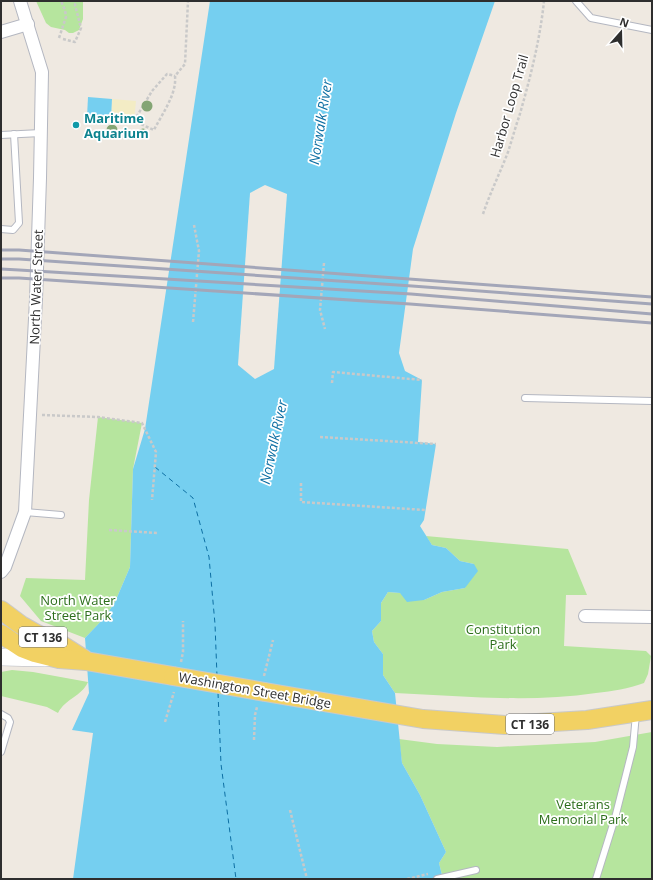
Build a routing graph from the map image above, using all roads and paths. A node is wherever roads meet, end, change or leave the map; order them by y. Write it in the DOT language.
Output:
graph roads {
  1 [pos="20,1"];
  2 [pos="61,1"];
  3 [pos="76,1"];
  4 [pos="188,1"];
  5 [pos="544,1"];
  6 [pos="576,1"];
  7 [pos="28,24"];
  8 [pos="652,30"];
  9 [pos="1,32"];
  10 [pos="175,76"];
  11 [pos="87,117"];
  12 [pos="134,121"];
  13 [pos="41,133"];
  14 [pos="14,134"];
  15 [pos="1,135"];
  16 [pos="483,214"];
  17 [pos="194,225"];
  18 [pos="1,229"];
  19 [pos="324,263"];
  20 [pos="193,322"];
  21 [pos="325,329"];
  22 [pos="422,380"];
  23 [pos="332,383"];
  24 [pos="525,398"];
  25 [pos="652,401"];
  26 [pos="39,415"];
  27 [pos="320,437"];
  28 [pos="436,444"];
  29 [pos="301,483"];
  30 [pos="152,500"];
  31 [pos="426,510"];
  32 [pos="25,512"];
  33 [pos="61,515"];
  34 [pos="109,530"];
  35 [pos="157,533"];
  36 [pos="1,572"];
  37 [pos="1,610"];
  38 [pos="585,616"];
  39 [pos="652,617"];
  40 [pos="1,634"];
  41 [pos="1,657"];
  42 [pos="59,659"];
  43 [pos="86,661"];
  44 [pos="644,711"];
  45 [pos="1,714"];
  46 [pos="1,752"];
  47 [pos="290,810"];
  48 [pos="476,870"];
  49 [pos="307,879"];
  50 [pos="437,879"];
  51 [pos="596,879"];
  1 -- 7 [label="street, North Water Street"];
  2 -- 3 [label="path"];
  4 -- 10 [label="path"];
  5 -- 16 [label="path, Harbor Loop Trail"];
  6 -- 8 [label="lane"];
  7 -- 9 [label="street"];
  7 -- 13 [label="street, North Water Street"];
  10 -- 12 [label="path"];
  10 -- 12 [label="path"];
  11 -- 12 [label="path"];
  13 -- 14 [label="lane"];
  13 -- 32 [label="street, North Water Street"];
  14 -- 15 [label="lane"];
  14 -- 18 [label="lane"];
  17 -- 20 [label="path"];
  19 -- 21 [label="path"];
  22 -- 23 [label="path"];
  24 -- 25 [label="lane"];
  26 -- 30 [label="path"];
  27 -- 28 [label="path"];
  29 -- 31 [label="path"];
  32 -- 33 [label="lane"];
  32 -- 36 [label="street, North Water Street"];
  34 -- 35 [label="path"];
  37 -- 43 [label="main road, CT 136"];
  38 -- 39 [label="street"];
  40 -- 42 [label="main road"];
  41 -- 42 [label="main road, CT 136"];
  42 -- 43 [label="main road, CT 136"];
  43 -- 44 [label="main road, Washington Street Bridge / CT 136, bridge"];
  44 -- 51 [label="lane"];
  45 -- 46 [label="lane"];
  47 -- 49 [label="path"];
  48 -- 50 [label="lane"];
}
